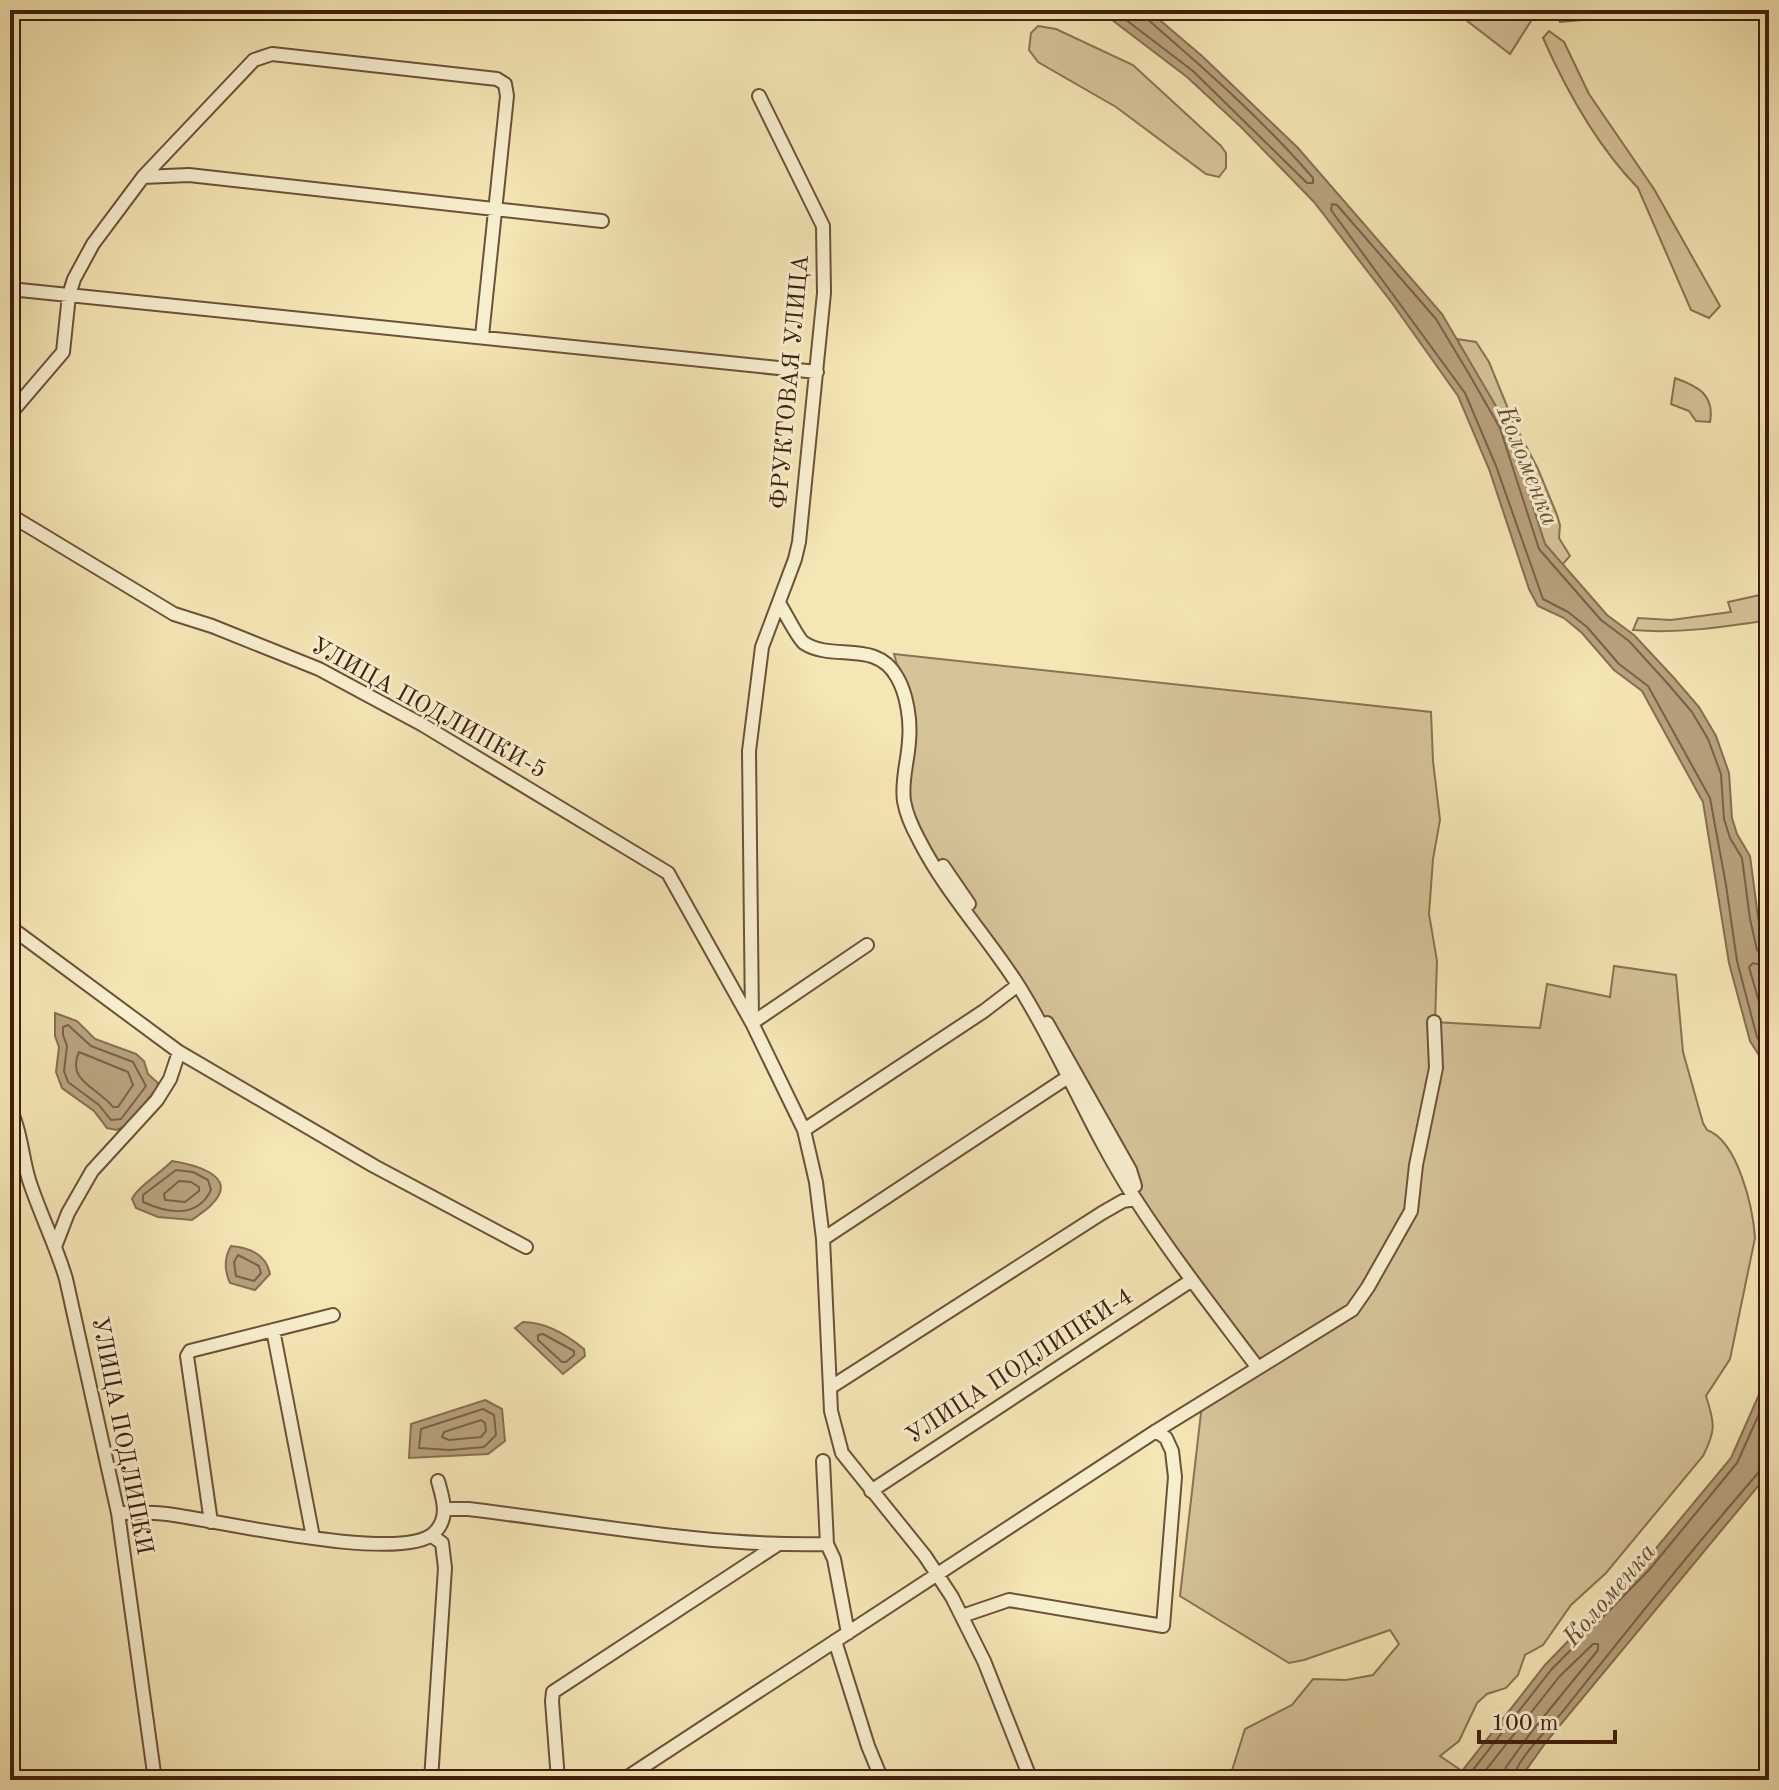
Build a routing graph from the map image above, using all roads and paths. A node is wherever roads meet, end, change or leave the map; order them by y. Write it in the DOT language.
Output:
graph roads {
  1 [pos="759,96"];
  2 [pos="143,177"];
  3 [pos="495,209"];
  4 [pos="602,221"];
  5 [pos="10,289"];
  6 [pos="69,295"];
  7 [pos="482,336"];
  8 [pos="817,372"];
  9 [pos="10,414"];
  10 [pos="10,515"];
  11 [pos="779,603"];
  12 [pos="904,802"];
  13 [pos="10,927"];
  14 [pos="867,945"];
  15 [pos="1018,985"];
  16 [pos="1434,1022"];
  17 [pos="752,1023"];
  18 [pos="179,1052"];
  19 [pos="1068,1077"];
  20 [pos="10,1109"];
  21 [pos="804,1130"];
  22 [pos="1139,1203"];
  23 [pos="823,1239"];
  24 [pos="56,1244"];
  25 [pos="526,1247"];
  26 [pos="1192,1280"];
  27 [pos="333,1315"];
  28 [pos="273,1330"];
  29 [pos="1258,1368"];
  30 [pos="831,1387"];
  31 [pos="1156,1431"];
  32 [pos="823,1461"];
  33 [pos="438,1481"];
  34 [pos="871,1491"];
  35 [pos="445,1509"];
  36 [pos="118,1513"];
  37 [pos="211,1522"];
  38 [pos="432,1536"];
  39 [pos="313,1537"];
  40 [pos="827,1544"];
  41 [pos="777,1545"];
  42 [pos="937,1576"];
  43 [pos="962,1616"];
  44 [pos="848,1633"];
  45 [pos="835,1641"];
  46 [pos="155,1780"];
  47 [pos="431,1780"];
  48 [pos="558,1780"];
  49 [pos="623,1780"];
  50 [pos="882,1780"];
  51 [pos="1031,1780"];
  1 -- 8 [label="street, ФРУКТОВАЯ УЛИЦА"];
  2 -- 3 [label="street"];
  2 -- 3 [label="street"];
  2 -- 6 [label="street"];
  3 -- 4 [label="street"];
  3 -- 7 [label="street"];
  5 -- 6 [label="street"];
  6 -- 7 [label="street"];
  6 -- 9 [label="street"];
  7 -- 8 [label="street"];
  8 -- 11 [label="street, ФРУКТОВАЯ УЛИЦА"];
  10 -- 17 [label="street, УЛИЦА ПОДЛИПКИ-5"];
  11 -- 12 [label="street"];
  11 -- 17 [label="street, ФРУКТОВАЯ УЛИЦА"];
  12 -- 15 [label="street"];
  12 -- 22 [label="street"];
  13 -- 18 [label="street"];
  14 -- 17 [label="street"];
  15 -- 19 [label="street"];
  15 -- 21 [label="street"];
  16 -- 29 [label="street"];
  17 -- 21 [label="street"];
  18 -- 24 [label="street"];
  18 -- 25 [label="street"];
  19 -- 22 [label="street"];
  19 -- 23 [label="street"];
  20 -- 24 [label="street, УЛИЦА ПОДЛИПКИ"];
  21 -- 23 [label="street"];
  22 -- 26 [label="street"];
  22 -- 30 [label="street"];
  23 -- 30 [label="street"];
  24 -- 36 [label="street, УЛИЦА ПОДЛИПКИ"];
  26 -- 29 [label="street"];
  26 -- 34 [label="street, УЛИЦА ПОДЛИПКИ-4"];
  27 -- 28 [label="street"];
  28 -- 37 [label="street"];
  28 -- 39 [label="street"];
  29 -- 31 [label="street"];
  30 -- 34 [label="street"];
  31 -- 42 [label="street"];
  31 -- 43 [label="street"];
  32 -- 40 [label="street"];
  33 -- 35 [label="street"];
  34 -- 42 [label="street"];
  35 -- 38 [label="street"];
  35 -- 41 [label="street"];
  36 -- 37 [label="street"];
  36 -- 46 [label="street, УЛИЦА ПОДЛИПКИ"];
  37 -- 39 [label="street"];
  38 -- 39 [label="street"];
  38 -- 47 [label="street"];
  40 -- 41 [label="street"];
  40 -- 44 [label="street"];
  41 -- 48 [label="street"];
  42 -- 43 [label="street"];
  42 -- 44 [label="street"];
  43 -- 51 [label="street"];
  44 -- 45 [label="street"];
  45 -- 49 [label="street"];
  45 -- 50 [label="street"];
}
